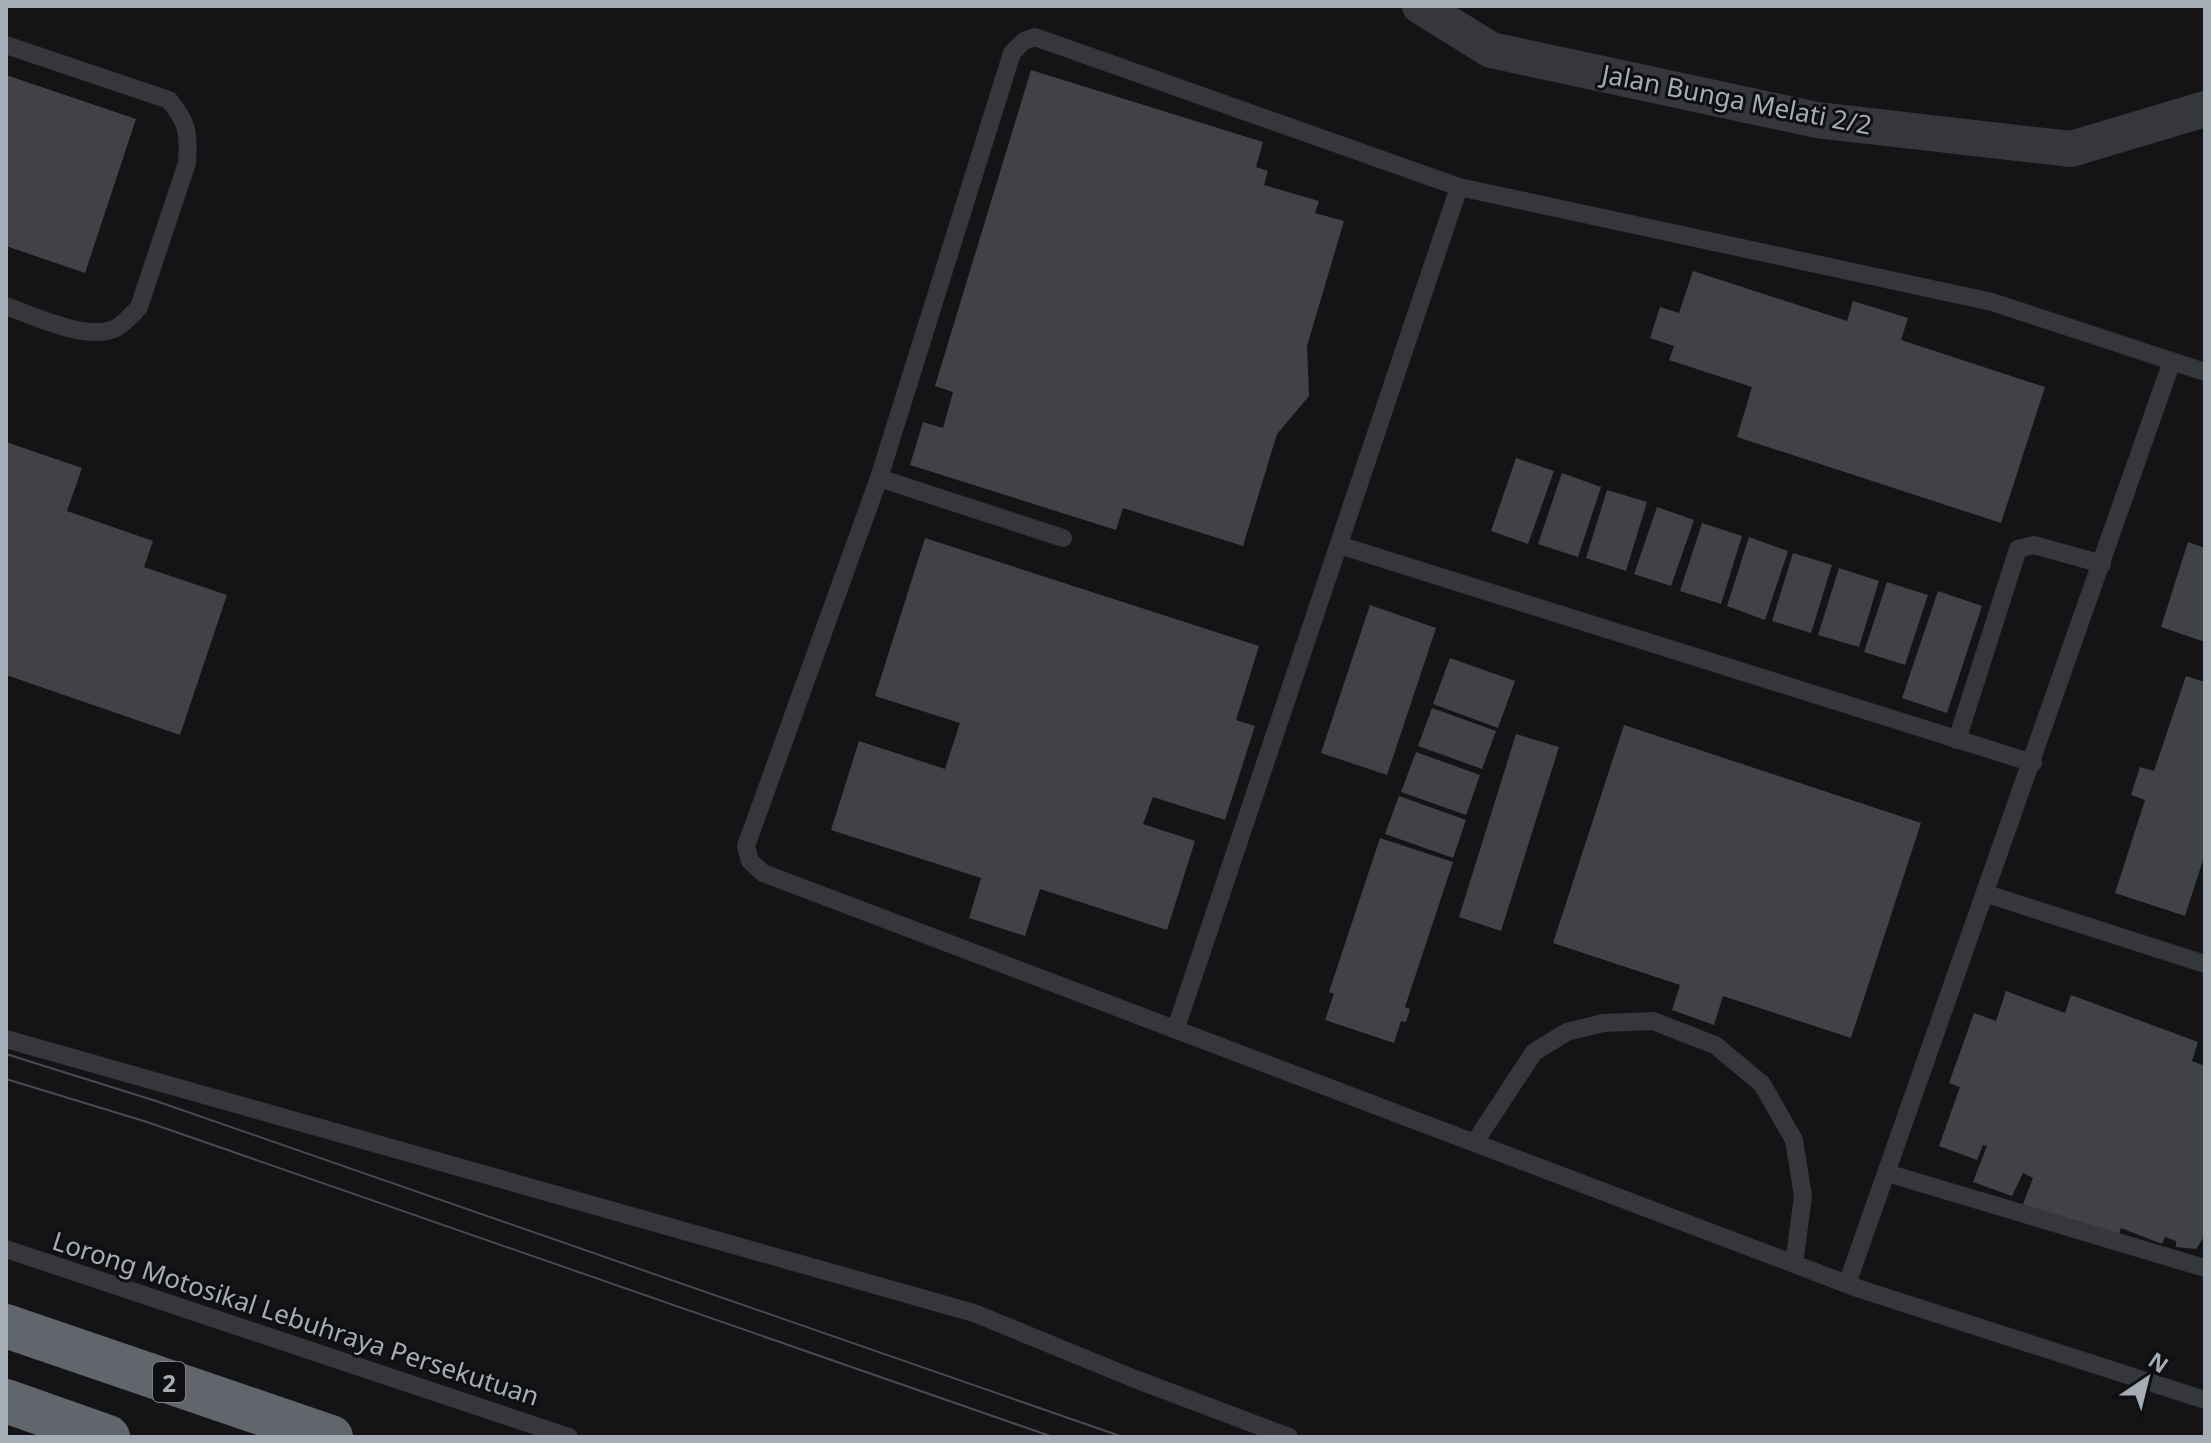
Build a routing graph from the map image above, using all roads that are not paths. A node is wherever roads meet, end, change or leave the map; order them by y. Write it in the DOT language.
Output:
graph roads {
  1 [pos="1420,6"];
  2 [pos="6,45"];
  3 [pos="2205,109"];
  4 [pos="1459,187"];
  5 [pos="6,306"];
  6 [pos="2172,361"];
  7 [pos="2205,372"];
  8 [pos="879,478"];
  9 [pos="1063,538"];
  10 [pos="1339,545"];
  11 [pos="2102,564"];
  12 [pos="1957,740"];
  13 [pos="2033,763"];
  14 [pos="1987,894"];
  15 [pos="2205,964"];
  16 [pos="1176,1028"];
  17 [pos="6,1039"];
  18 [pos="1475,1142"];
  19 [pos="1887,1173"];
  20 [pos="6,1249"];
  21 [pos="1794,1264"];
  22 [pos="2205,1268"];
  23 [pos="1847,1284"];
  24 [pos="6,1326"];
  25 [pos="2205,1400"];
  26 [pos="6,1401"];
  27 [pos="108,1437"];
  28 [pos="331,1437"];
  29 [pos="569,1437"];
  30 [pos="1289,1437"];
  1 -- 3 [label="street, Jalan Bunga Melati 2/2"];
  2 -- 5 [label="lane"];
  4 -- 6 [label="lane"];
  4 -- 8 [label="lane"];
  4 -- 10 [label="lane"];
  6 -- 7 [label="lane"];
  6 -- 11 [label="lane"];
  8 -- 9 [label="lane"];
  8 -- 16 [label="lane"];
  10 -- 12 [label="lane"];
  10 -- 16 [label="lane"];
  11 -- 12 [label="lane"];
  11 -- 13 [label="lane"];
  12 -- 13 [label="lane"];
  13 -- 14 [label="lane"];
  14 -- 15 [label="lane"];
  14 -- 19 [label="lane"];
  16 -- 18 [label="lane"];
  17 -- 30 [label="lane"];
  18 -- 21 [label="lane"];
  18 -- 21 [label="lane"];
  19 -- 22 [label="lane"];
  19 -- 23 [label="lane"];
  20 -- 29 [label="lane, Lorong Motosikal Lebuhraya Persekutuan"];
  21 -- 23 [label="lane"];
  23 -- 25 [label="lane"];
  24 -- 28 [label="highway, 2"];
  26 -- 27 [label="highway"];
}
